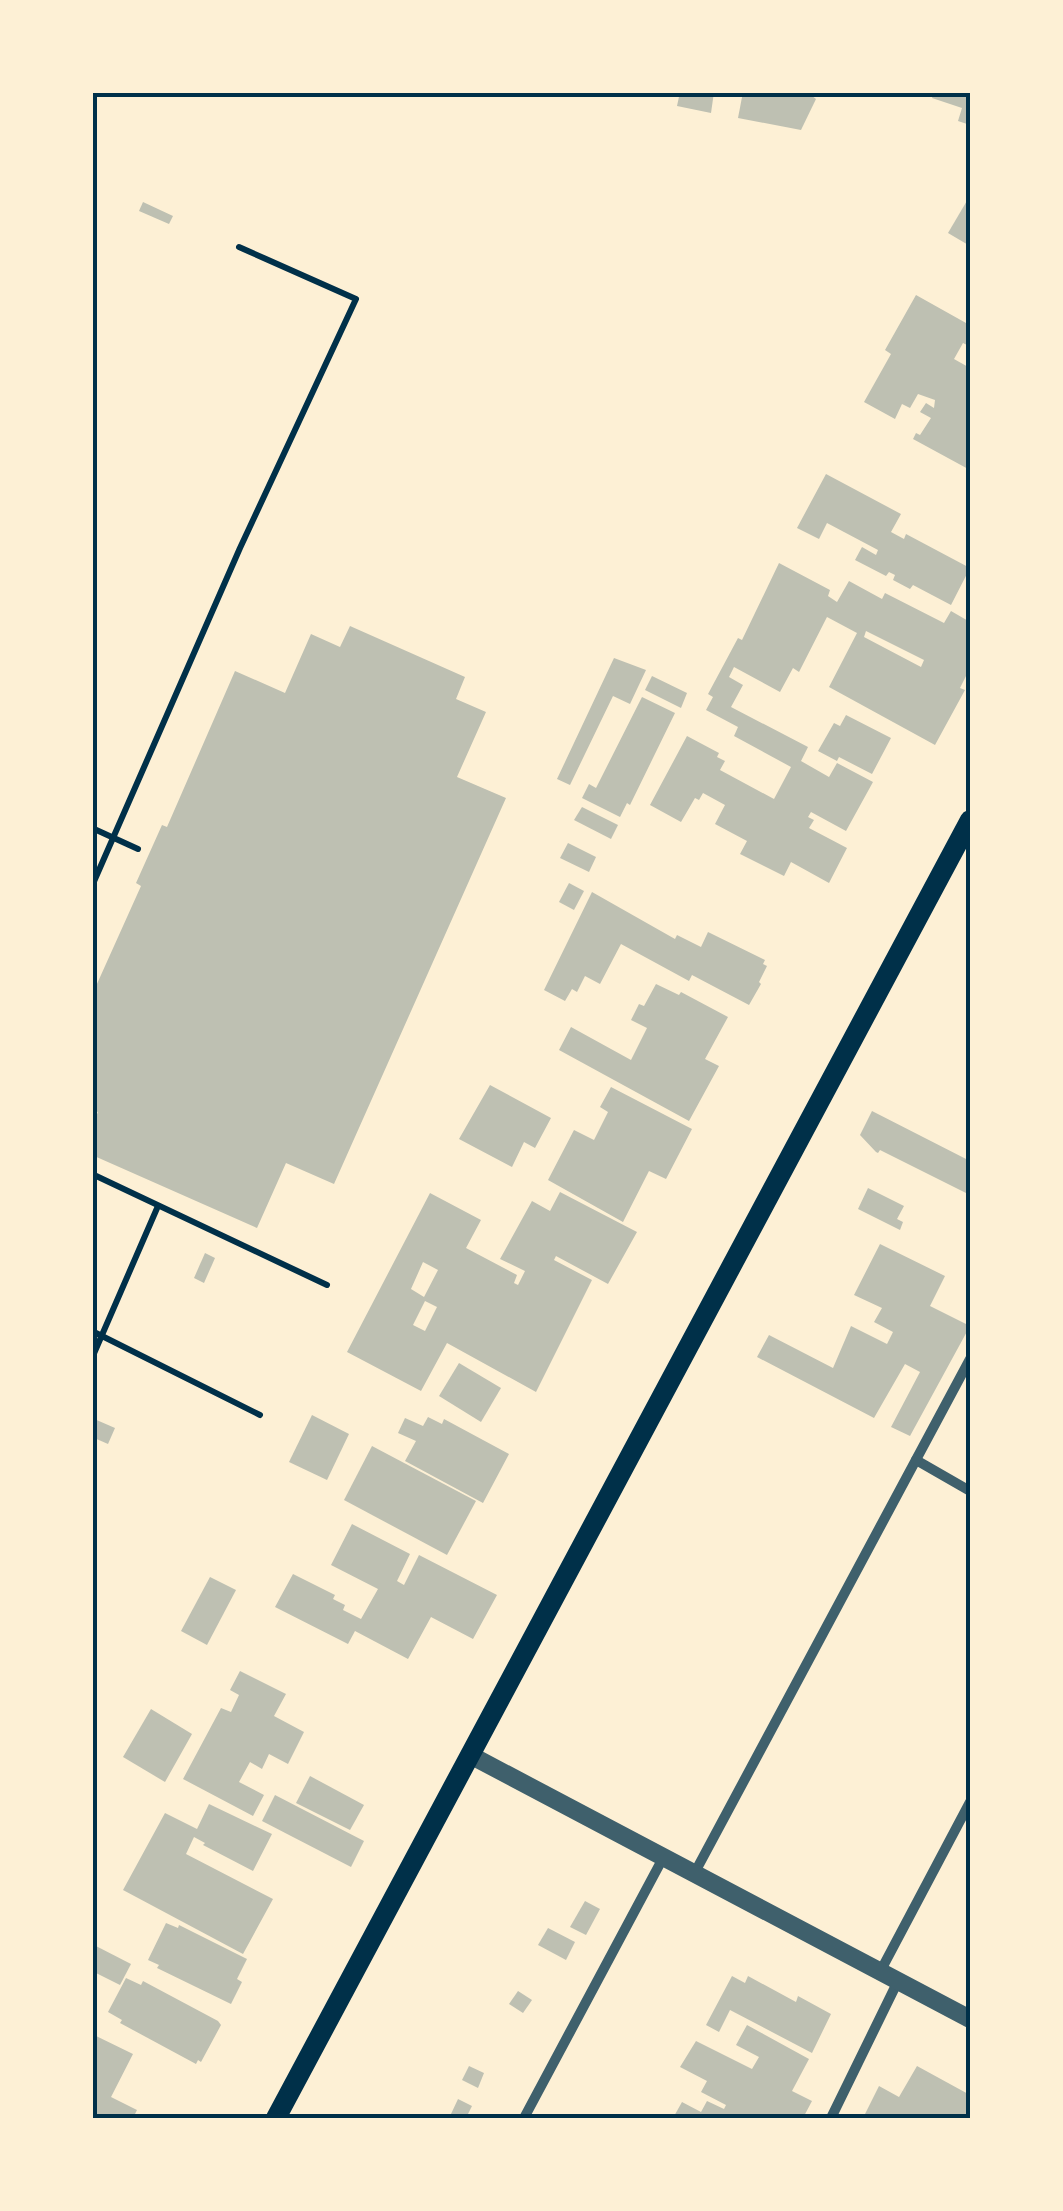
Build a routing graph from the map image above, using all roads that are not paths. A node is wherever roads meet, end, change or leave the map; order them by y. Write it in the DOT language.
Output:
graph roads {
  1 [pos="970,820"];
  2 [pos="970,1359"];
  3 [pos="916,1460"];
  4 [pos="970,1491"];
  5 [pos="472,1756"];
  6 [pos="970,1802"];
  7 [pos="663,1858"];
  8 [pos="694,1874"];
  9 [pos="880,1972"];
  10 [pos="898,1981"];
  11 [pos="970,2019"];
  12 [pos="276,2118"];
  13 [pos="524,2118"];
  14 [pos="831,2118"];
  1 -- 5 [label="main road"];
  2 -- 3 [label="street"];
  3 -- 4 [label="street"];
  3 -- 8 [label="street"];
  5 -- 7 [label="street"];
  5 -- 12 [label="main road"];
  6 -- 9 [label="street"];
  7 -- 8 [label="street"];
  7 -- 13 [label="street"];
  8 -- 9 [label="street"];
  9 -- 10 [label="street"];
  10 -- 11 [label="street"];
  10 -- 14 [label="street"];
}
